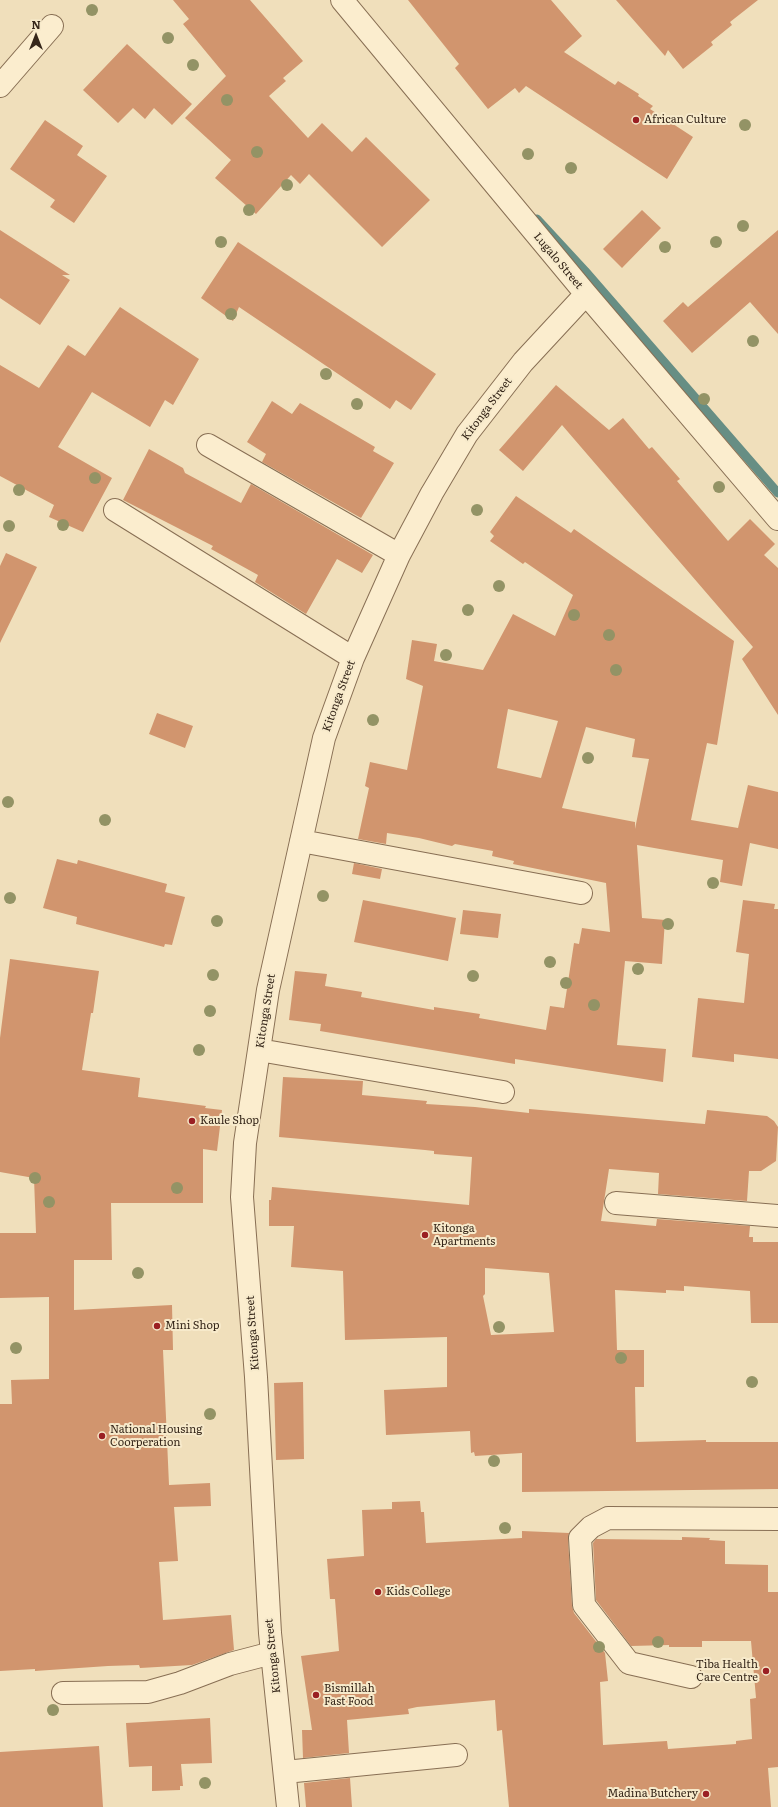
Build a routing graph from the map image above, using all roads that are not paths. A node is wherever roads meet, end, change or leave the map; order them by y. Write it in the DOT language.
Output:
graph roads {
  1 [pos="342,0"];
  2 [pos="52,26"];
  3 [pos="0,86"];
  4 [pos="586,294"];
  5 [pos="208,445"];
  6 [pos="114,510"];
  7 [pos="778,519"];
  8 [pos="398,555"];
  9 [pos="353,658"];
  10 [pos="301,841"];
  11 [pos="581,893"];
  12 [pos="259,1050"];
  13 [pos="503,1092"];
  14 [pos="616,1203"];
  15 [pos="778,1216"];
  16 [pos="778,1519"];
  17 [pos="272,1653"];
  18 [pos="691,1677"];
  19 [pos="63,1694"];
  20 [pos="456,1755"];
  21 [pos="284,1772"];
  22 [pos="288,1807"];
  1 -- 4 [label="street, Lugalo Street"];
  2 -- 3 [label="street"];
  4 -- 7 [label="street, Lugalo Street"];
  4 -- 8 [label="street, Kitonga Street"];
  5 -- 8 [label="street"];
  6 -- 9 [label="street"];
  8 -- 9 [label="street, Kitonga Street"];
  9 -- 10 [label="street, Kitonga Street"];
  10 -- 11 [label="street"];
  10 -- 12 [label="street, Kitonga Street"];
  12 -- 13 [label="street"];
  12 -- 17 [label="street, Kitonga Street"];
  14 -- 15 [label="street"];
  16 -- 18 [label="street"];
  17 -- 19 [label="street"];
  17 -- 21 [label="street, Kitonga Street"];
  20 -- 21 [label="street"];
  21 -- 22 [label="street, Kitonga Street"];
}
